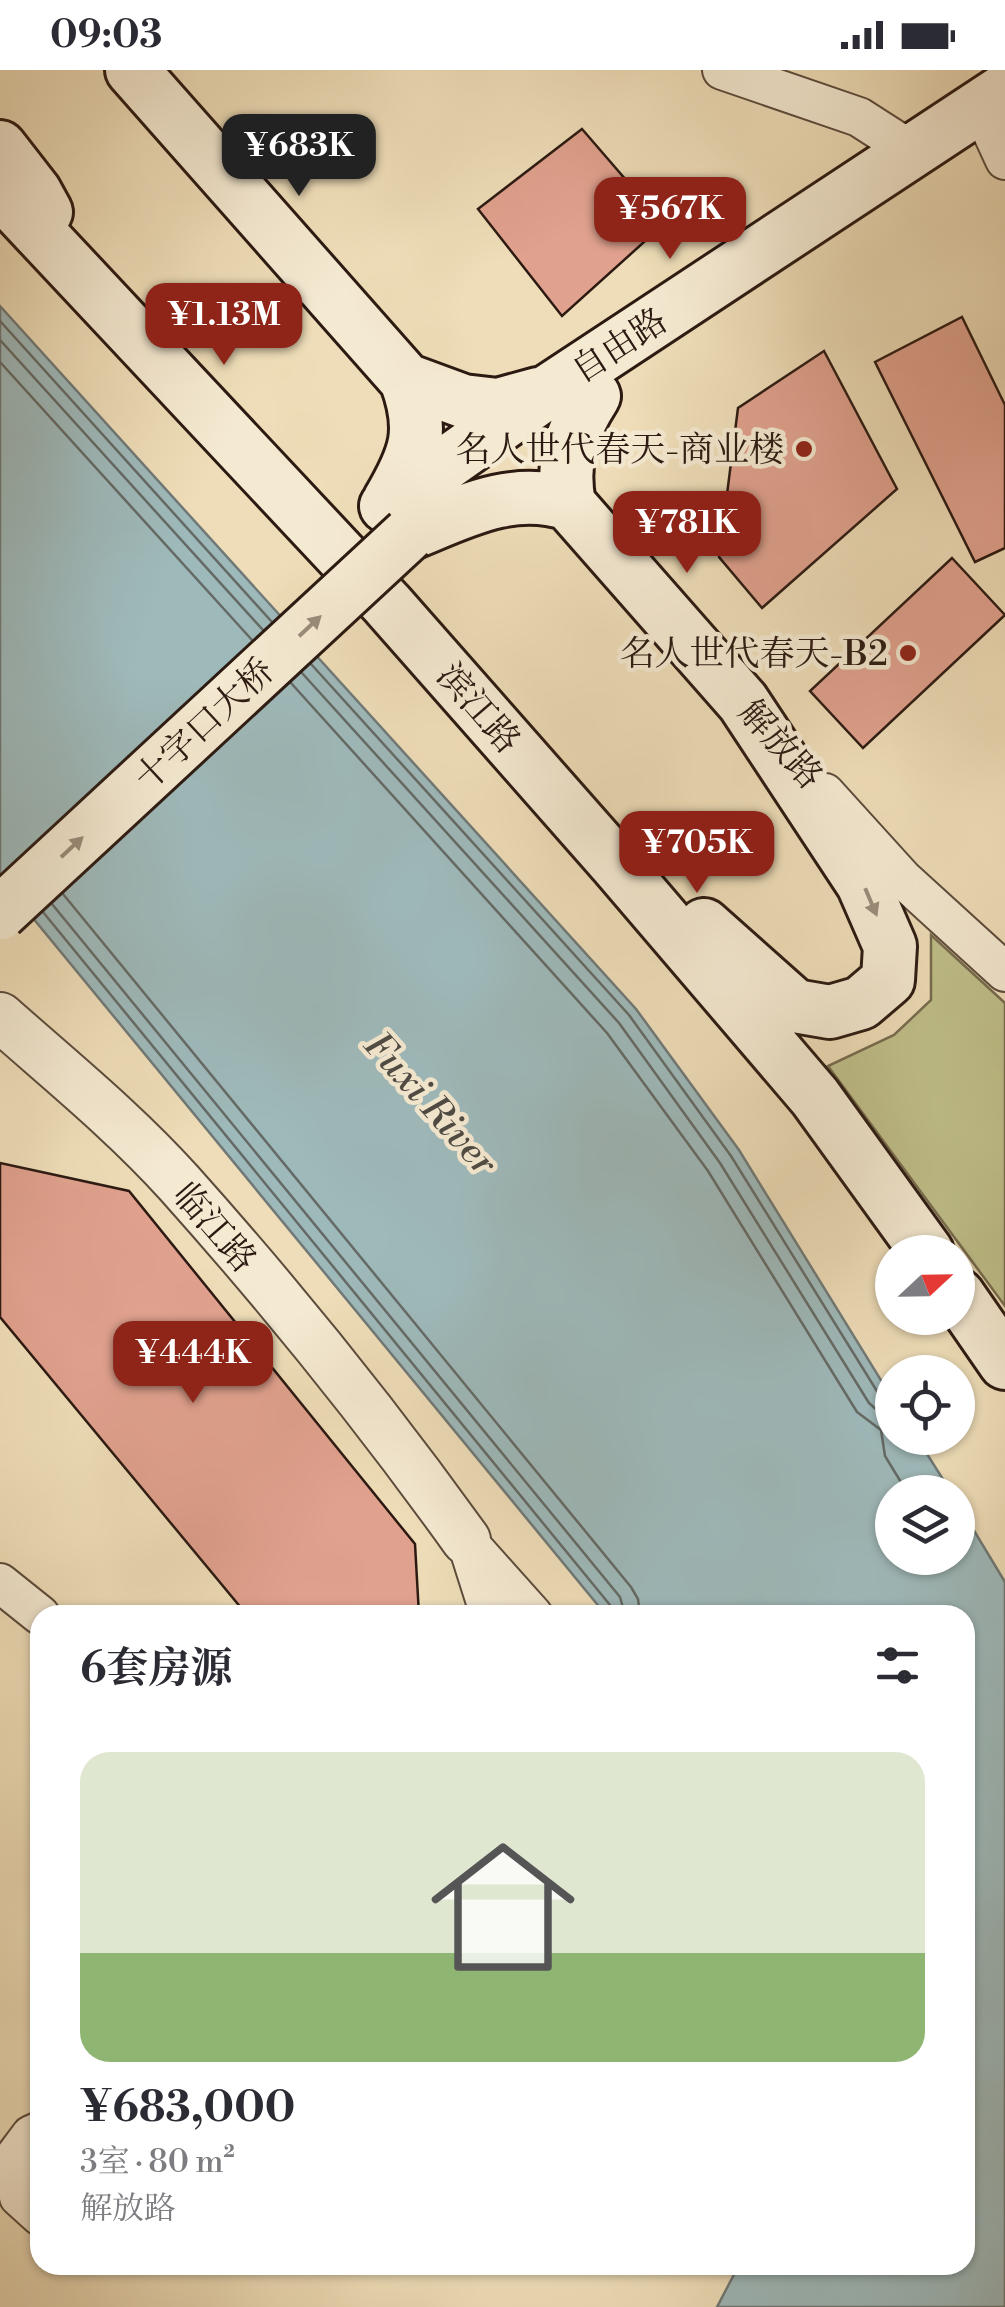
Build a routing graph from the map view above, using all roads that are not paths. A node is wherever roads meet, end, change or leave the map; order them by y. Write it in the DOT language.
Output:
graph roads {
  1 [pos="104,70"];
  2 [pos="132,70"];
  3 [pos="722,70"];
  4 [pos="176,123"];
  5 [pos="1002,127"];
  6 [pos="0,147"];
  7 [pos="912,151"];
  8 [pos="0,191"];
  9 [pos="80,275"];
  10 [pos="406,380"];
  11 [pos="572,393"];
  12 [pos="569,504"];
  13 [pos="397,520"];
  14 [pos="744,702"];
  15 [pos="0,864"];
  16 [pos="616,864"];
  17 [pos="0,913"];
  18 [pos="1005,972"];
  19 [pos="0,1017"];
  20 [pos="915,1235"];
  21 [pos="975,1320"];
  22 [pos="1005,1363"];
  23 [pos="466,1540"];
  24 [pos="0,1583"];
  25 [pos="487,1605"];
  26 [pos="524,1605"];
  27 [pos="30,1607"];
  28 [pos="30,2136"];
  29 [pos="30,2207"];
  1 -- 4 [label="main road"];
  2 -- 4 [label="main road"];
  3 -- 7 [label="street"];
  4 -- 10 [label="main road"];
  5 -- 7 [label="main road, 自由路"];
  5 -- 11 [label="main road, 自由路"];
  6 -- 9 [label="main road"];
  7 -- 11 [label="main road, 自由路"];
  8 -- 9 [label="main road, 滨江路"];
  9 -- 16 [label="main road, 滨江路"];
  10 -- 11 [label="main road"];
  10 -- 13 [label="main road"];
  11 -- 12 [label="main road"];
  11 -- 13 [label="main road, 自由路"];
  12 -- 13 [label="main road"];
  12 -- 14 [label="main road, 解放路"];
  13 -- 15 [label="main road, 十字口大桥"];
  17 -- 13 [label="main road, 十字口大桥, one-way, bridge"];
  14 -- 16 [label="main road, one-way"];
  14 -- 18 [label="street, 解放路"];
  16 -- 20 [label="main road, 滨江路"];
  19 -- 23 [label="street, 临江路"];
  21 -- 22 [label="main road"];
  23 -- 25 [label="street, 临江路"];
  23 -- 26 [label="street"];
  24 -- 27 [label="street"];
  28 -- 29 [label="street"];
}
